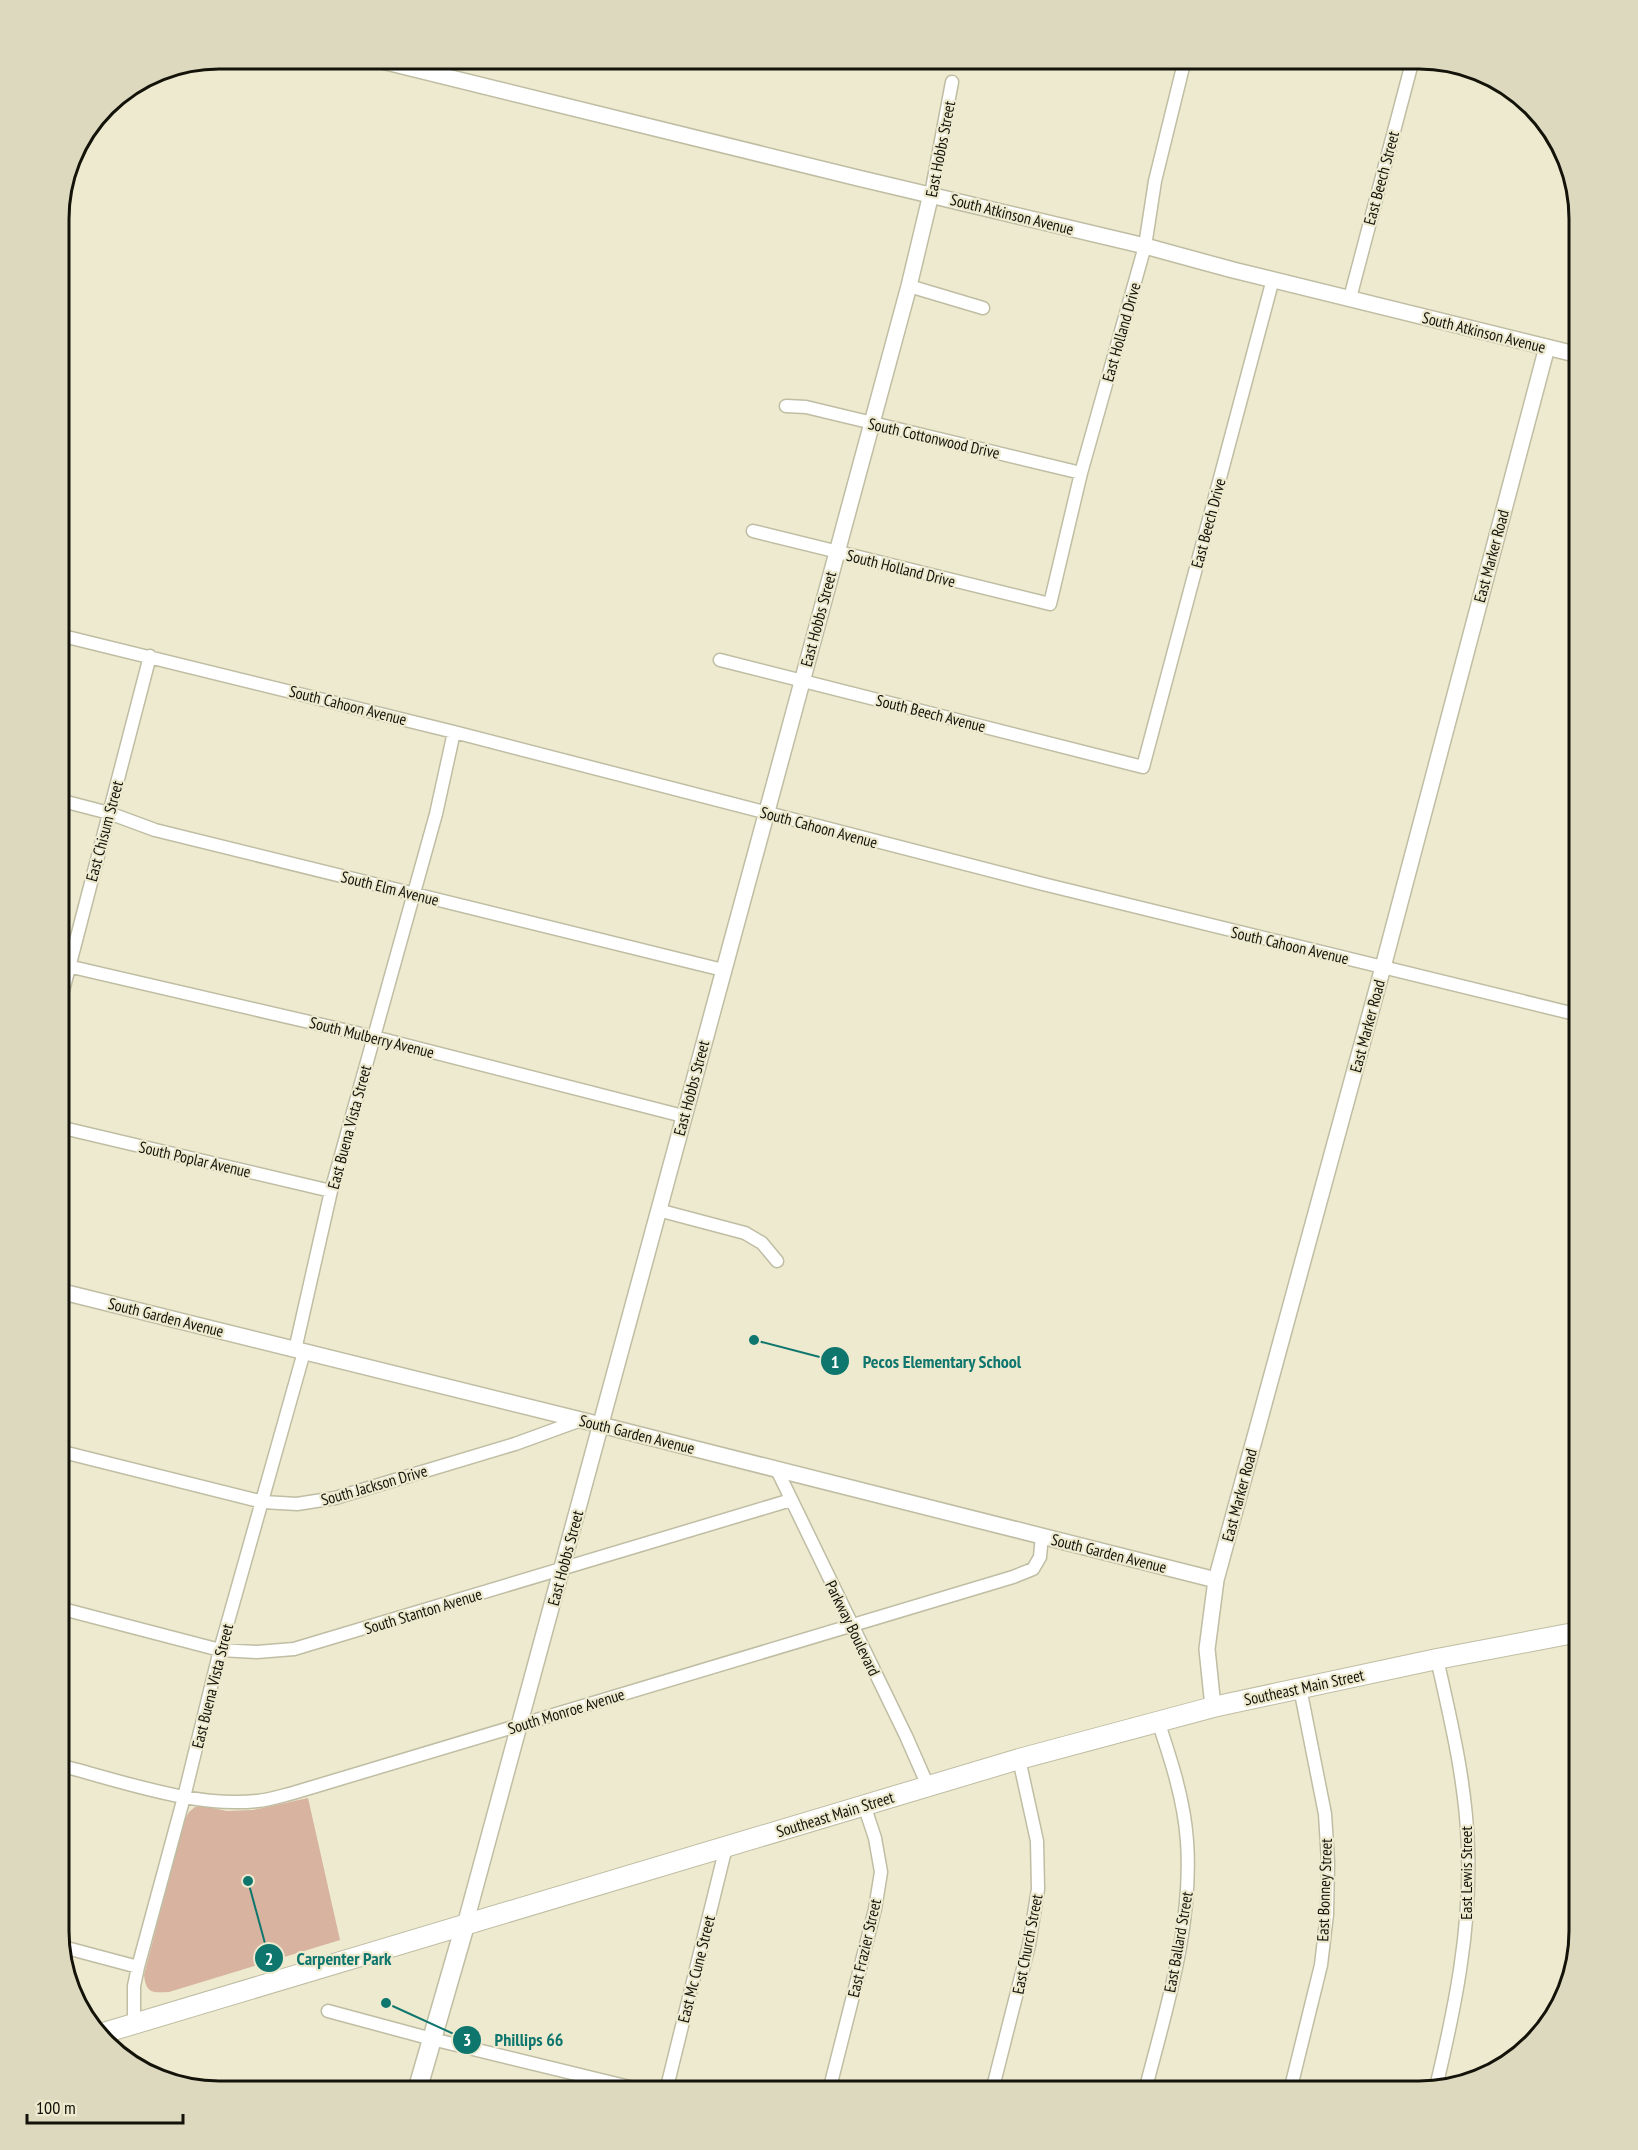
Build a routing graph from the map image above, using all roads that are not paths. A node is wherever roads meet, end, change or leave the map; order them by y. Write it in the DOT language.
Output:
graph roads {
  1 [pos="419,69"];
  2 [pos="1183,69"];
  3 [pos="1410,69"];
  4 [pos="952,82"];
  5 [pos="931,194"];
  6 [pos="1145,246"];
  7 [pos="1273,279"];
  8 [pos="909,286"];
  9 [pos="1350,298"];
  10 [pos="983,308"];
  11 [pos="1547,347"];
  12 [pos="1569,352"];
  13 [pos="786,406"];
  14 [pos="871,423"];
  15 [pos="1081,473"];
  16 [pos="753,531"];
  17 [pos="836,552"];
  18 [pos="1050,604"];
  19 [pos="69,637"];
  20 [pos="150,656"];
  21 [pos="720,660"];
  22 [pos="802,680"];
  23 [pos="454,732"];
  24 [pos="1143,767"];
  25 [pos="69,803"];
  26 [pos="109,813"];
  27 [pos="766,813"];
  28 [pos="414,894"];
  29 [pos="69,948"];
  30 [pos="69,966"];
  31 [pos="1383,967"];
  32 [pos="723,970"];
  33 [pos="1569,1012"];
  34 [pos="374,1037"];
  35 [pos="683,1116"];
  36 [pos="69,1129"];
  37 [pos="331,1191"];
  38 [pos="658,1210"];
  39 [pos="777,1261"];
  40 [pos="69,1293"];
  41 [pos="300,1351"];
  42 [pos="581,1420"];
  43 [pos="601,1425"];
  44 [pos="69,1453"];
  45 [pos="777,1470"];
  46 [pos="263,1502"];
  47 [pos="787,1502"];
  48 [pos="1042,1535"];
  49 [pos="563,1570"];
  50 [pos="1216,1580"];
  51 [pos="69,1611"];
  52 [pos="851,1625"];
  53 [pos="1569,1634"];
  54 [pos="220,1650"];
  55 [pos="1437,1659"];
  56 [pos="1300,1688"];
  57 [pos="1213,1707"];
  58 [pos="1158,1721"];
  59 [pos="520,1725"];
  60 [pos="1019,1759"];
  61 [pos="69,1768"];
  62 [pos="928,1786"];
  63 [pos="184,1797"];
  64 [pos="864,1805"];
  65 [pos="726,1847"];
  66 [pos="465,1925"];
  67 [pos="70,1949"];
  68 [pos="138,1967"];
  69 [pos="328,2011"];
  70 [pos="134,2023"];
  71 [pos="108,2032"];
  72 [pos="432,2039"];
  73 [pos="1437,2080"];
  74 [pos="420,2081"];
  75 [pos="605,2081"];
  76 [pos="668,2081"];
  77 [pos="832,2081"];
  78 [pos="995,2081"];
  79 [pos="1148,2081"];
  80 [pos="1292,2081"];
  1 -- 5 [label="street, South Atkinson Avenue"];
  2 -- 6 [label="street, East Holland Drive"];
  3 -- 9 [label="street, East Beech Street"];
  4 -- 5 [label="street, East Hobbs Street"];
  5 -- 6 [label="street, South Atkinson Avenue"];
  5 -- 8 [label="street, East Hobbs Street"];
  6 -- 7 [label="street, South Atkinson Avenue"];
  6 -- 15 [label="street, East Holland Drive"];
  7 -- 9 [label="street, South Atkinson Avenue"];
  7 -- 24 [label="street, East Beech Drive"];
  8 -- 10 [label="street"];
  8 -- 14 [label="street, East Hobbs Street"];
  9 -- 11 [label="street, South Atkinson Avenue"];
  11 -- 12 [label="street, South Atkinson Avenue"];
  11 -- 31 [label="street, East Marker Road"];
  13 -- 14 [label="street, South Cottonwood Drive"];
  14 -- 15 [label="street, South Cottonwood Drive"];
  14 -- 17 [label="street, East Hobbs Street"];
  15 -- 18 [label="street, East Holland Drive"];
  16 -- 17 [label="street, South Holland Drive"];
  17 -- 18 [label="street, South Holland Drive"];
  17 -- 22 [label="street, East Hobbs Street"];
  19 -- 20 [label="street, South Cahoon Avenue"];
  20 -- 23 [label="street, South Cahoon Avenue"];
  20 -- 26 [label="street, East Chisum Street"];
  21 -- 22 [label="street, South Beech Avenue"];
  22 -- 24 [label="street, South Beech Avenue"];
  22 -- 27 [label="street, East Hobbs Street"];
  23 -- 27 [label="street, South Cahoon Avenue"];
  23 -- 28 [label="street, East Buena Vista Street"];
  25 -- 26 [label="street, South Elm Avenue"];
  26 -- 28 [label="street, South Elm Avenue"];
  26 -- 29 [label="street, East Chisum Street"];
  27 -- 31 [label="street, South Cahoon Avenue"];
  27 -- 32 [label="street, East Hobbs Street"];
  28 -- 32 [label="street, South Elm Avenue"];
  28 -- 34 [label="street, East Buena Vista Street"];
  30 -- 34 [label="street, South Mulberry Avenue"];
  31 -- 33 [label="street, South Cahoon Avenue"];
  31 -- 50 [label="street, East Marker Road"];
  32 -- 35 [label="street, East Hobbs Street"];
  34 -- 35 [label="street, South Mulberry Avenue"];
  34 -- 37 [label="street, East Buena Vista Street"];
  35 -- 38 [label="street, East Hobbs Street"];
  36 -- 37 [label="street, South Poplar Avenue"];
  37 -- 41 [label="street, East Buena Vista Street"];
  38 -- 39 [label="street"];
  38 -- 43 [label="street, East Hobbs Street"];
  40 -- 41 [label="street, South Garden Avenue"];
  41 -- 42 [label="street, South Garden Avenue"];
  41 -- 46 [label="street, East Buena Vista Street"];
  42 -- 43 [label="street, South Garden Avenue"];
  42 -- 46 [label="street, South Jackson Drive"];
  43 -- 45 [label="street, South Garden Avenue"];
  43 -- 49 [label="street, East Hobbs Street"];
  44 -- 46 [label="street, South Jackson Drive"];
  45 -- 47 [label="street, Parkway Boulevard"];
  45 -- 48 [label="street, South Garden Avenue"];
  46 -- 54 [label="street, East Buena Vista Street"];
  47 -- 49 [label="street, South Stanton Avenue"];
  47 -- 52 [label="street, Parkway Boulevard"];
  48 -- 50 [label="street, South Garden Avenue"];
  48 -- 52 [label="street, South Monroe Avenue"];
  49 -- 54 [label="street, South Stanton Avenue"];
  49 -- 59 [label="street, East Hobbs Street"];
  50 -- 57 [label="street, East Marker Road"];
  51 -- 54 [label="street, South Stanton Avenue"];
  52 -- 59 [label="street, South Monroe Avenue"];
  52 -- 62 [label="street, Parkway Boulevard"];
  53 -- 55 [label="main road, Southeast Main Street"];
  54 -- 63 [label="street, East Buena Vista Street"];
  55 -- 56 [label="main road, Southeast Main Street"];
  55 -- 73 [label="street, East Lewis Street"];
  56 -- 57 [label="main road, Southeast Main Street"];
  56 -- 80 [label="street, East Bonney Street"];
  57 -- 58 [label="main road, Southeast Main Street"];
  58 -- 60 [label="main road, Southeast Main Street"];
  58 -- 79 [label="street, East Ballard Street"];
  59 -- 63 [label="street, South Monroe Avenue"];
  59 -- 66 [label="street, East Hobbs Street"];
  60 -- 62 [label="main road, Southeast Main Street"];
  60 -- 78 [label="street, East Church Street"];
  61 -- 63 [label="street, South Monroe Avenue"];
  62 -- 64 [label="main road, Southeast Main Street"];
  63 -- 68 [label="street, East Buena Vista Street"];
  64 -- 65 [label="main road, Southeast Main Street"];
  64 -- 77 [label="street, East Frazier Street"];
  65 -- 66 [label="main road, Southeast Main Street"];
  65 -- 76 [label="street, East Mc Cune Street"];
  66 -- 70 [label="main road, Southeast Main Street"];
  66 -- 72 [label="main road, East Hobbs Street"];
  67 -- 68 [label="street"];
  68 -- 70 [label="street, East Buena Vista Street"];
  69 -- 72 [label="street"];
  70 -- 71 [label="main road, Southeast Main Street"];
  72 -- 74 [label="main road, East Hobbs Street"];
  72 -- 75 [label="street"];
}
